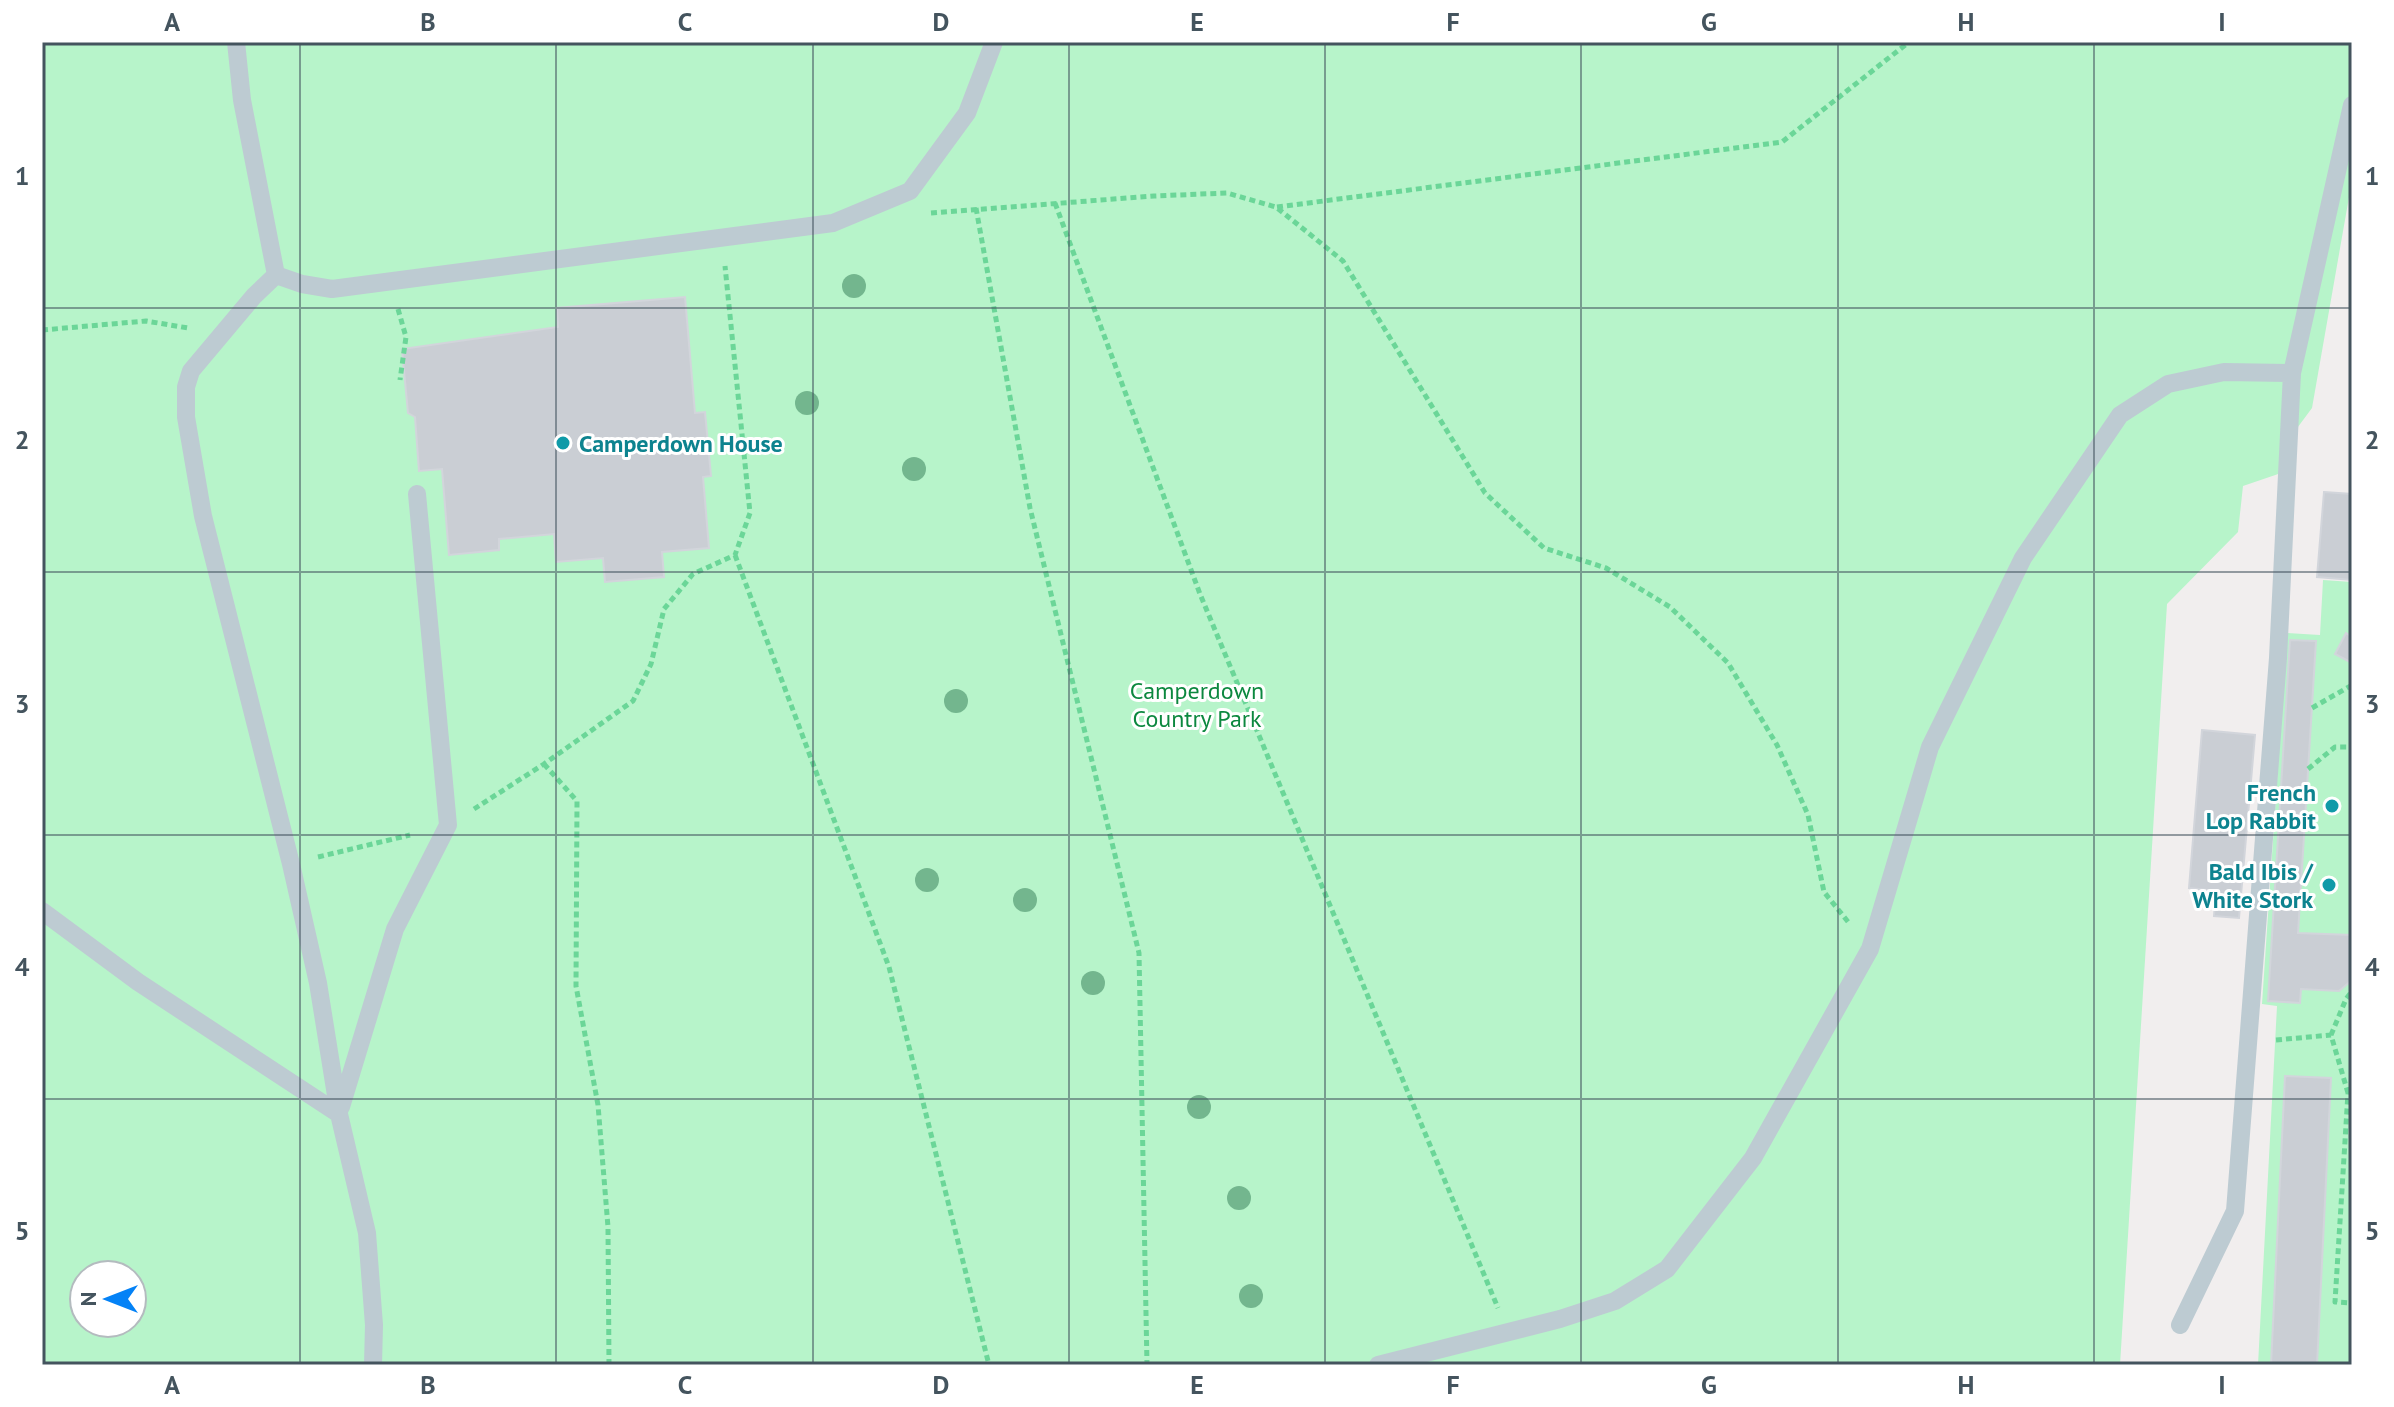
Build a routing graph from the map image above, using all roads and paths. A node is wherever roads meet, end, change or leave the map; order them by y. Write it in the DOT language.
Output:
graph roads {
  1 [pos="236,42"];
  2 [pos="994,42"];
  3 [pos="1909,42"];
  4 [pos="2352,105"];
  5 [pos="1055,203"];
  6 [pos="1276,207"];
  7 [pos="976,208"];
  8 [pos="929,213"];
  9 [pos="722,238"];
  10 [pos="276,275"];
  11 [pos="389,281"];
  12 [pos="42,330"];
  13 [pos="221,334"];
  14 [pos="2292,373"];
  15 [pos="400,380"];
  16 [pos="417,494"];
  17 [pos="735,555"];
  18 [pos="2352,685"];
  19 [pos="2312,708"];
  20 [pos="2352,747"];
  21 [pos="544,764"];
  22 [pos="2308,769"];
  23 [pos="448,825"];
  24 [pos="291,864"];
  25 [pos="42,911"];
  26 [pos="1870,949"];
  27 [pos="2352,991"];
  28 [pos="2331,1035"];
  29 [pos="2268,1041"];
  30 [pos="2350,1092"];
  31 [pos="339,1114"];
  32 [pos="2352,1303"];
  33 [pos="2180,1325"];
  34 [pos="1508,1332"];
  35 [pos="373,1365"];
  36 [pos="609,1365"];
  37 [pos="989,1365"];
  38 [pos="1147,1365"];
  39 [pos="1378,1365"];
  1 -- 10 [label="lane"];
  2 -- 9 [label="lane"];
  3 -- 6 [label="path"];
  4 -- 14 [label="lane"];
  5 -- 6 [label="path"];
  5 -- 7 [label="path"];
  5 -- 34 [label="path"];
  6 -- 26 [label="path"];
  7 -- 8 [label="path"];
  7 -- 38 [label="path"];
  9 -- 11 [label="lane"];
  9 -- 17 [label="path"];
  10 -- 11 [label="lane"];
  10 -- 13 [label="lane"];
  11 -- 15 [label="path"];
  12 -- 13 [label="path"];
  13 -- 24 [label="lane"];
  14 -- 26 [label="lane"];
  14 -- 33 [label="lane"];
  16 -- 23 [label="lane"];
  17 -- 21 [label="path"];
  17 -- 37 [label="path"];
  18 -- 19 [label="path"];
  20 -- 22 [label="path"];
  21 -- 23 [label="path"];
  21 -- 36 [label="path"];
  23 -- 24 [label="path"];
  23 -- 31 [label="lane"];
  24 -- 31 [label="lane"];
  25 -- 31 [label="lane"];
  26 -- 34 [label="lane"];
  27 -- 28 [label="path"];
  28 -- 29 [label="path"];
  28 -- 30 [label="path"];
  30 -- 32 [label="path"];
  31 -- 35 [label="lane"];
  34 -- 39 [label="lane"];
}
